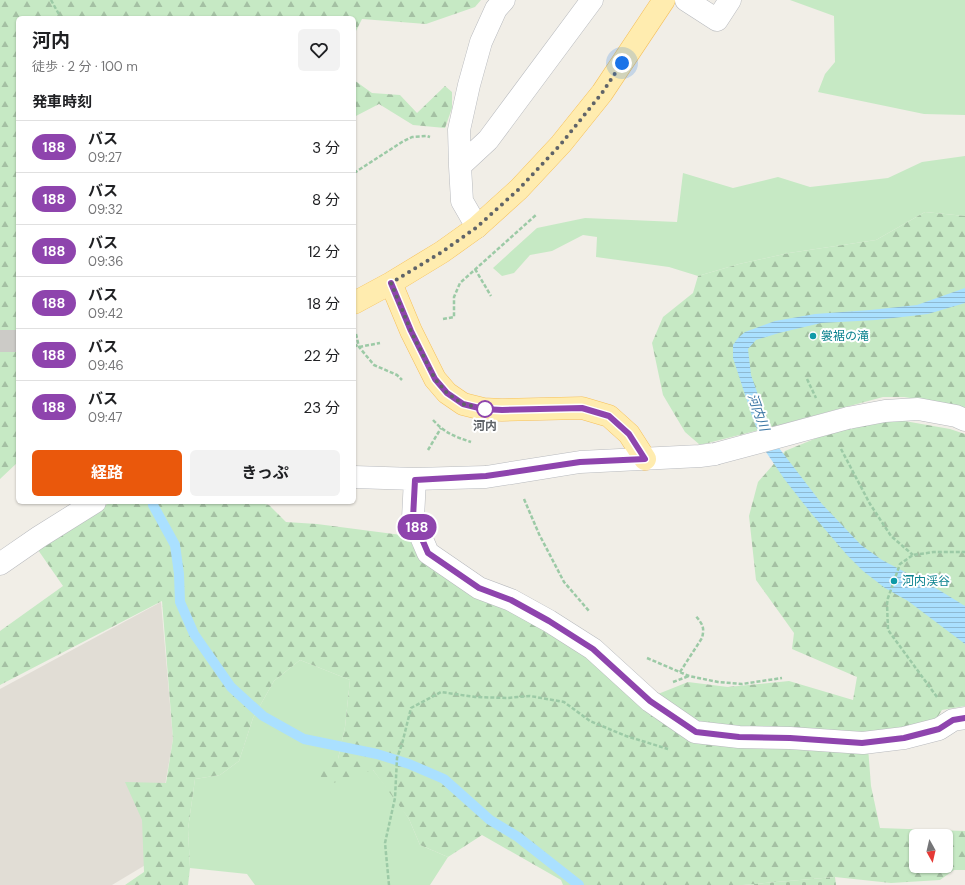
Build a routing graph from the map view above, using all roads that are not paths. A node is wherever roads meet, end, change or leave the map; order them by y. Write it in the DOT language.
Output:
graph roads {
  1 [pos="504,0"];
  2 [pos="664,0"];
  3 [pos="686,0"];
  4 [pos="730,0"];
  5 [pos="586,1"];
  6 [pos="460,156"];
  7 [pos="477,227"];
  8 [pos="391,283"];
  9 [pos="356,302"];
  10 [pos="965,420"];
  11 [pos="645,459"];
  12 [pos="356,477"];
  13 [pos="415,480"];
  14 [pos="92,504"];
  15 [pos="0,564"];
  16 [pos="959,719"];
  1 -- 6 [label="street"];
  2 -- 7 [label="main road"];
  3 -- 4 [label="street"];
  5 -- 6 [label="street"];
  6 -- 7 [label="street"];
  7 -- 8 [label="main road"];
  8 -- 9 [label="main road"];
  8 -- 11 [label="main road"];
  10 -- 11 [label="street, bridge"];
  11 -- 13 [label="street"];
  12 -- 13 [label="street"];
  13 -- 16 [label="street"];
  14 -- 15 [label="street"];
}
